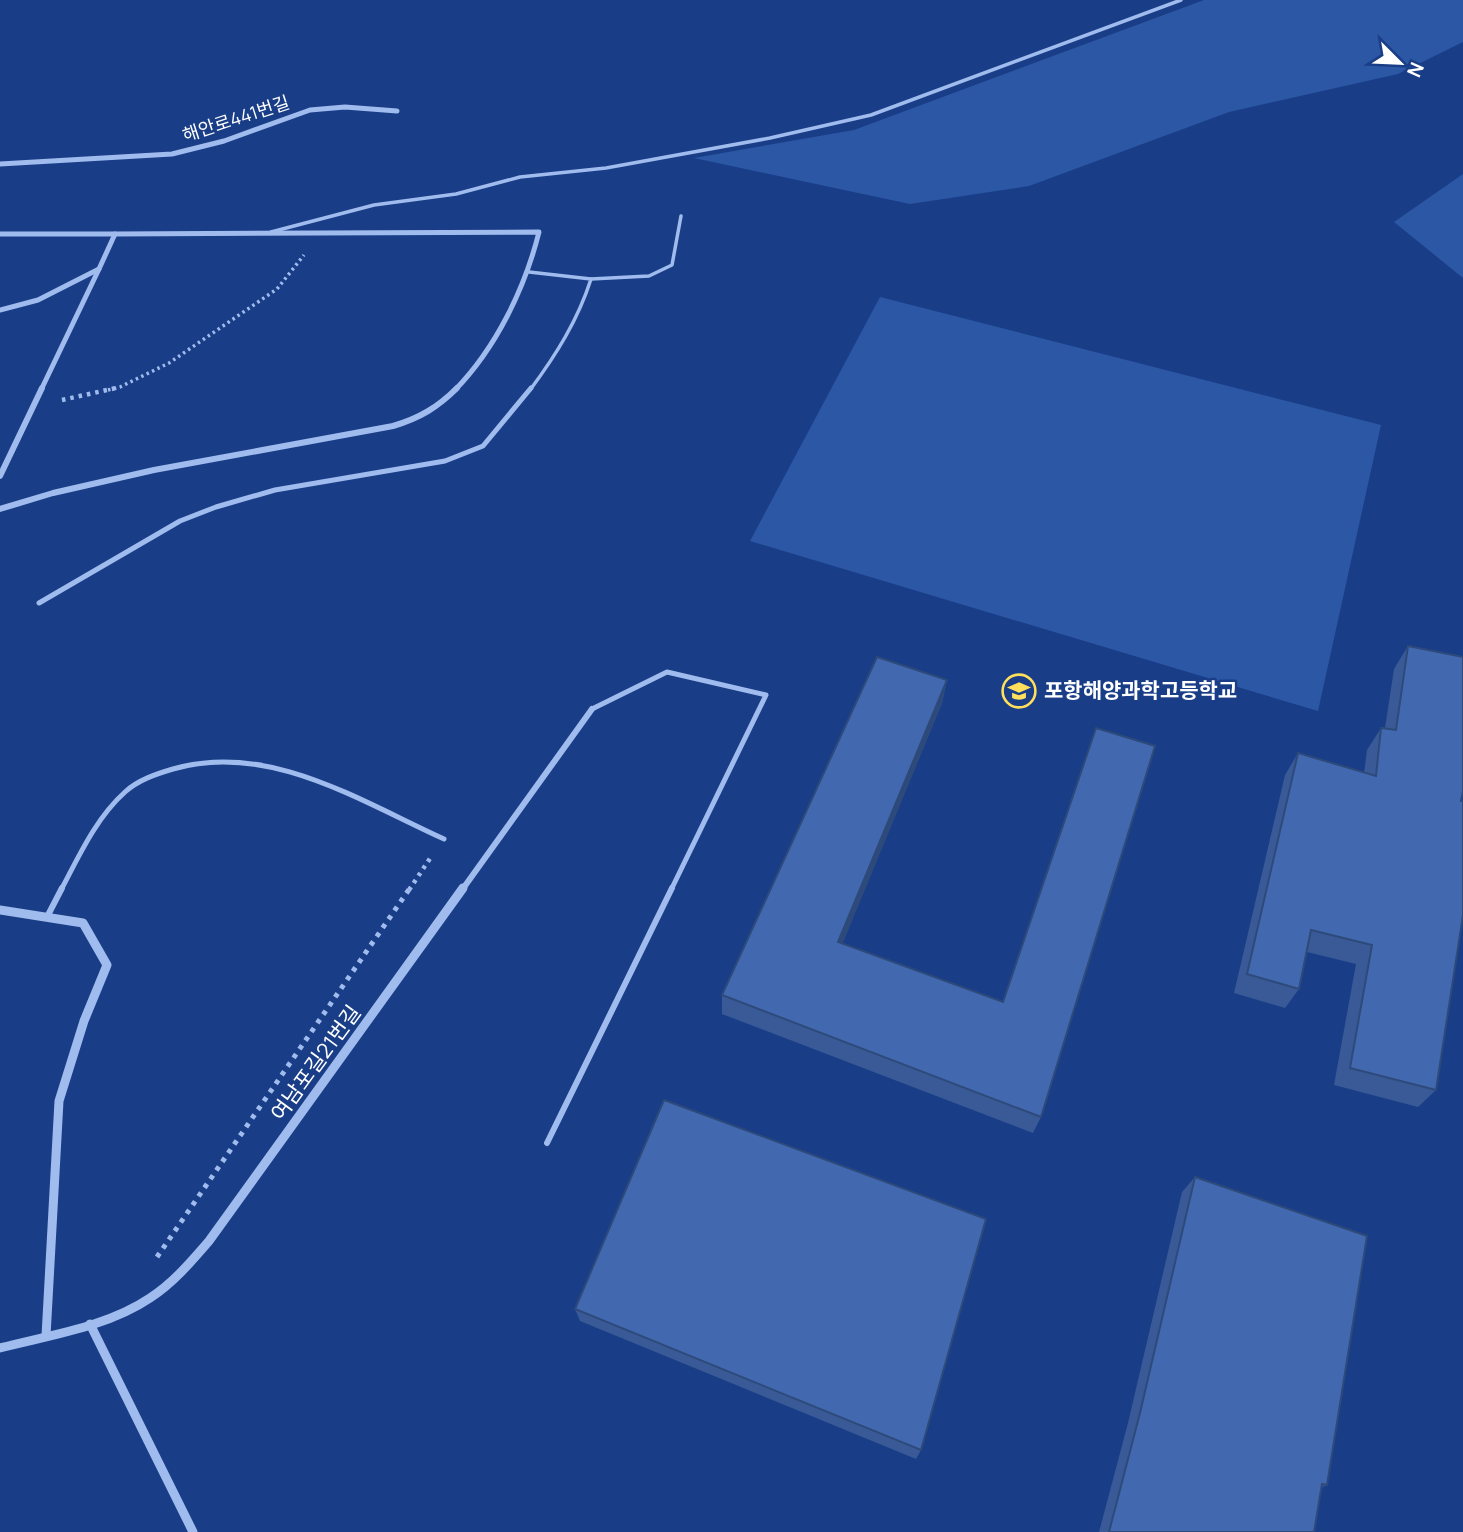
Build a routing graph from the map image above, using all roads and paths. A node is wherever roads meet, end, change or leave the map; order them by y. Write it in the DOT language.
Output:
graph roads {
  1 [pos="1181,0"];
  2 [pos="397,111"];
  3 [pos="0,164"];
  4 [pos="681,216"];
  5 [pos="268,233"];
  6 [pos="319,233"];
  7 [pos="0,234"];
  8 [pos="115,234"];
  9 [pos="99,269"];
  10 [pos="528,272"];
  11 [pos="591,279"];
  12 [pos="0,310"];
  13 [pos="34,405"];
  14 [pos="0,476"];
  15 [pos="0,509"];
  16 [pos="39,603"];
  17 [pos="592,709"];
  18 [pos="444,839"];
  19 [pos="0,910"];
  20 [pos="47,917"];
  21 [pos="547,1143"];
  22 [pos="156,1259"];
  23 [pos="90,1324"];
  24 [pos="46,1336"];
  25 [pos="0,1348"];
  26 [pos="193,1532"];
  1 -- 5 [label="lane"];
  2 -- 3 [label="street, 해안로441번길"];
  4 -- 11 [label="lane"];
  5 -- 6 [label="street"];
  5 -- 8 [label="street"];
  6 -- 10 [label="street"];
  6 -- 13 [label="path"];
  7 -- 8 [label="street"];
  8 -- 9 [label="street"];
  9 -- 12 [label="street"];
  9 -- 13 [label="street"];
  10 -- 11 [label="lane"];
  10 -- 15 [label="street"];
  11 -- 16 [label="lane"];
  13 -- 14 [label="street"];
  17 -- 21 [label="lane"];
  17 -- 23 [label="street, 여남포길21번길"];
  18 -- 20 [label="lane"];
  18 -- 22 [label="path"];
  19 -- 20 [label="street"];
  20 -- 24 [label="street"];
  23 -- 24 [label="street, 여남포길21번길"];
  23 -- 26 [label="street"];
  24 -- 25 [label="street, 여남포길21번길"];
}
